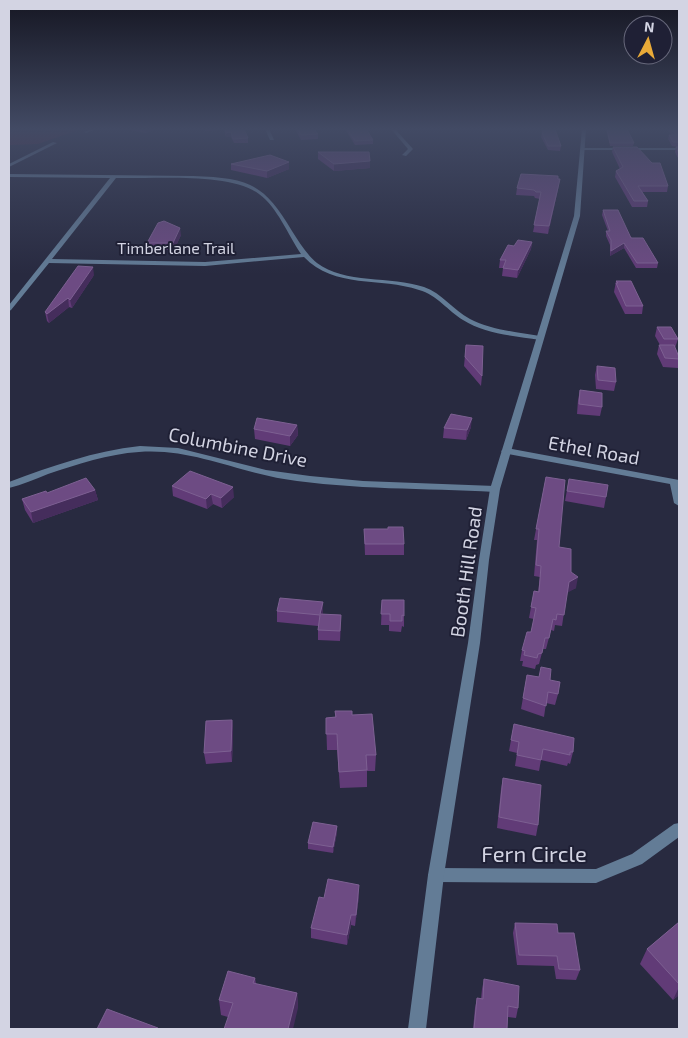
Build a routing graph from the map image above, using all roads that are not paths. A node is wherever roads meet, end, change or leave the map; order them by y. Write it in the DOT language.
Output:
graph roads {
  1 [pos="114,177"];
  2 [pos="154,177"];
  3 [pos="580,177"];
  4 [pos="307,255"];
  5 [pos="46,261"];
  6 [pos="9,309"];
  7 [pos="540,338"];
  8 [pos="506,451"];
  9 [pos="677,483"];
  10 [pos="9,485"];
  11 [pos="496,488"];
  12 [pos="679,503"];
  13 [pos="679,829"];
  14 [pos="436,875"];
  15 [pos="417,1029"];
  1 -- 5 [label="street"];
  2 -- 4 [label="street"];
  3 -- 7 [label="street, Booth Hill Road"];
  4 -- 5 [label="street, Timberlane Trail"];
  4 -- 7 [label="street"];
  5 -- 6 [label="street"];
  7 -- 8 [label="street, Booth Hill Road"];
  8 -- 9 [label="street, Ethel Road"];
  8 -- 11 [label="street, Booth Hill Road"];
  9 -- 12 [label="street"];
  10 -- 11 [label="street, Columbine Drive"];
  11 -- 14 [label="street, Booth Hill Road"];
  13 -- 14 [label="street, Fern Circle"];
  14 -- 15 [label="street, Booth Hill Road"];
}
